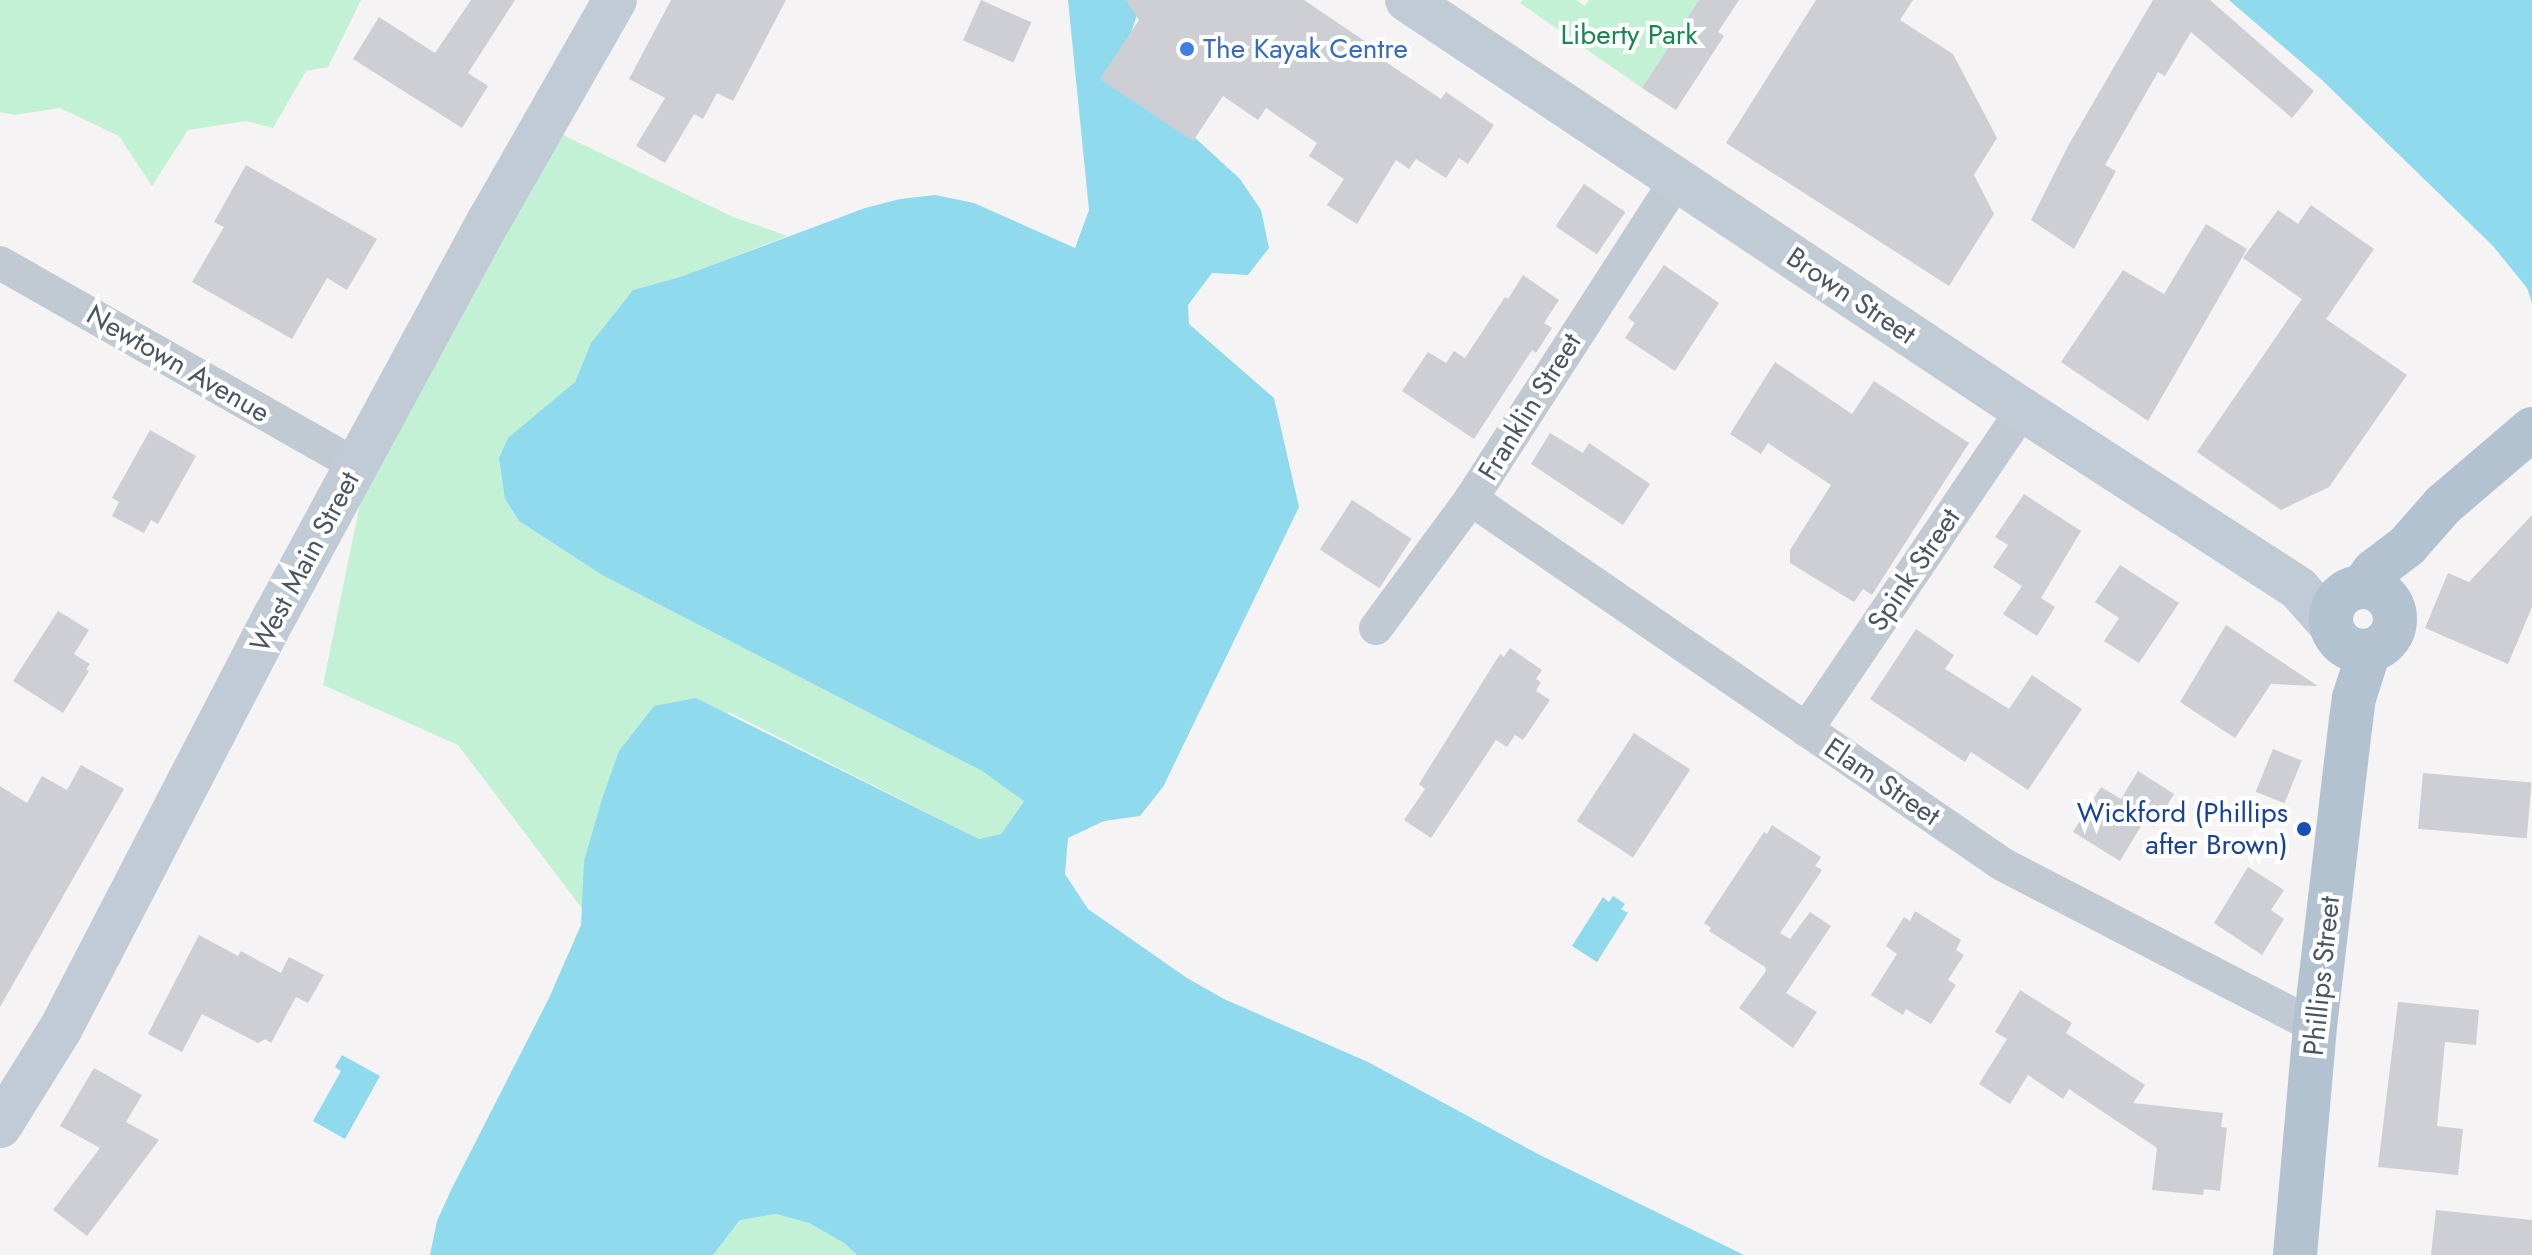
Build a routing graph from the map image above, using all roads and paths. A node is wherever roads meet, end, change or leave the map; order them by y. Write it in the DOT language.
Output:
graph roads {
  1 [pos="615,0"];
  2 [pos="1407,0"];
  3 [pos="1676,181"];
  4 [pos="0,263"];
  5 [pos="2023,410"];
  6 [pos="2532,429"];
  7 [pos="357,466"];
  8 [pos="1471,499"];
  9 [pos="2356,618"];
  10 [pos="1376,628"];
  11 [pos="1806,730"];
  12 [pos="2315,1026"];
  13 [pos="0,1126"];
  14 [pos="2295,1255"];
  1 -- 7 [label="main road, West Main Street"];
  2 -- 3 [label="main road, Brown Street"];
  3 -- 5 [label="main road, Brown Street"];
  3 -- 8 [label="street, Franklin Street"];
  4 -- 7 [label="street, Newtown Avenue"];
  5 -- 9 [label="main road, Brown Street"];
  5 -- 11 [label="street, Spink Street"];
  6 -- 9 [label="main road"];
  7 -- 13 [label="main road, West Main Street"];
  8 -- 10 [label="street, Franklin Street"];
  8 -- 11 [label="street, Elam Street"];
  9 -- 12 [label="main road, Phillips Street"];
  11 -- 12 [label="street, Elam Street"];
  12 -- 14 [label="main road, Phillips Street"];
}
